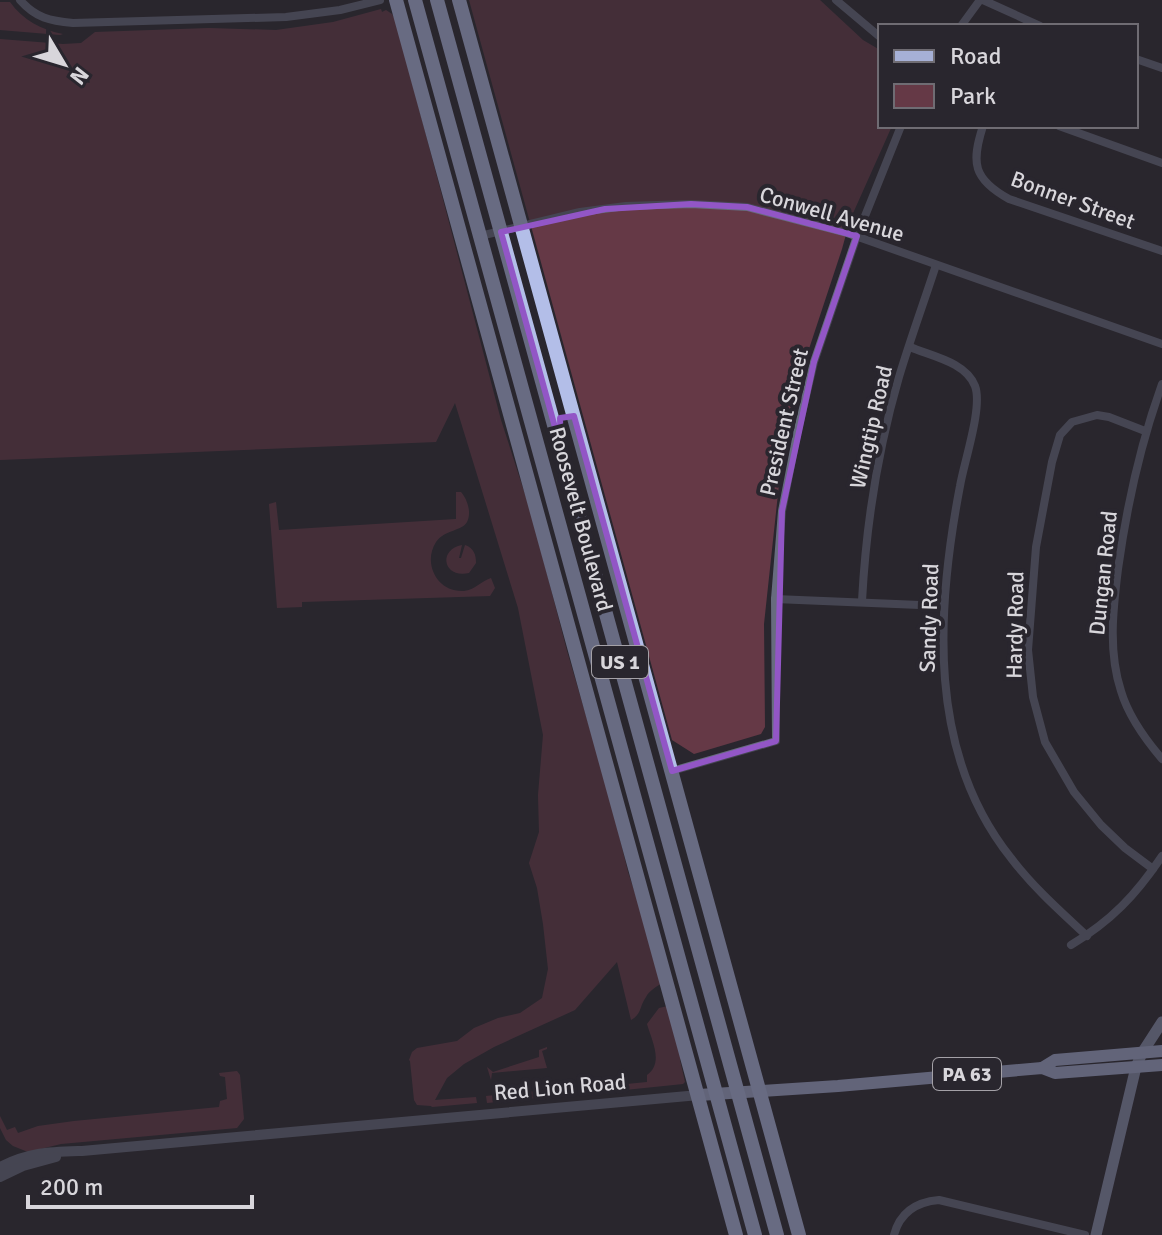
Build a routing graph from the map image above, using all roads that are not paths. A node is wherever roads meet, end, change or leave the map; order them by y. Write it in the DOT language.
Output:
graph roads {
  1 [pos="20,0"];
  2 [pos="380,0"];
  3 [pos="396,0"];
  4 [pos="415,0"];
  5 [pos="437,0"];
  6 [pos="459,0"];
  7 [pos="836,0"];
  8 [pos="981,0"];
  9 [pos="963,24"];
  10 [pos="1035,24"];
  11 [pos="878,35"];
  12 [pos="1138,60"];
  13 [pos="1162,68"];
  14 [pos="900,128"];
  15 [pos="982,128"];
  16 [pos="1065,128"];
  17 [pos="1162,163"];
  18 [pos="522,227"];
  19 [pos="501,232"];
  20 [pos="480,236"];
  21 [pos="857,236"];
  22 [pos="1162,251"];
  23 [pos="936,265"];
  24 [pos="1162,344"];
  25 [pos="910,347"];
  26 [pos="556,350"];
  27 [pos="1162,384"];
  28 [pos="1145,431"];
  29 [pos="561,449"];
  30 [pos="543,530"];
  31 [pos="579,596"];
  32 [pos="775,599"];
  33 [pos="862,601"];
  34 [pos="944,606"];
  35 [pos="1162,759"];
  36 [pos="672,771"];
  37 [pos="640,816"];
  38 [pos="1162,856"];
  39 [pos="1153,869"];
  40 [pos="644,897"];
  41 [pos="1087,936"];
  42 [pos="1071,945"];
  43 [pos="1162,1022"];
  44 [pos="1162,1051"];
  45 [pos="1142,1053"];
  46 [pos="1162,1065"];
  47 [pos="1136,1067"];
  48 [pos="1042,1068"];
  49 [pos="761,1092"];
  50 [pos="739,1093"];
  51 [pos="717,1094"];
  52 [pos="699,1095"];
  53 [pos="82,1151"];
  54 [pos="5,1165"];
  55 [pos="0,1177"];
  56 [pos="736,1235"];
  57 [pos="755,1235"];
  58 [pos="777,1235"];
  59 [pos="799,1235"];
  60 [pos="894,1235"];
  61 [pos="1085,1235"];
  62 [pos="1096,1235"];
  1 -- 2 [label="street"];
  3 -- 30 [label="highway, Roosevelt Boulevard / US 1"];
  4 -- 20 [label="highway, Roosevelt Boulevard / US 1"];
  5 -- 19 [label="highway, Roosevelt Boulevard / US 1"];
  6 -- 18 [label="highway, Roosevelt Boulevard / US 1"];
  7 -- 11 [label="street"];
  8 -- 9 [label="street"];
  8 -- 10 [label="street"];
  12 -- 13 [label="street"];
  14 -- 21 [label="street, President Street"];
  15 -- 22 [label="street, Bonner Street"];
  16 -- 17 [label="street"];
  18 -- 19 [label="street, Conwell Avenue"];
  18 -- 21 [label="street, Conwell Avenue"];
  18 -- 26 [label="highway, Roosevelt Boulevard / US 1"];
  19 -- 20 [label="street, Conwell Avenue"];
  19 -- 29 [label="highway, Roosevelt Boulevard / US 1"];
  20 -- 31 [label="highway, Roosevelt Boulevard / US 1"];
  21 -- 23 [label="street, Conwell Avenue"];
  21 -- 32 [label="street, President Street"];
  23 -- 24 [label="street, Conwell Avenue"];
  23 -- 25 [label="street, Wingtip Road"];
  25 -- 33 [label="street, Wingtip Road"];
  25 -- 34 [label="street, Sandy Road"];
  26 -- 29 [label="highway"];
  26 -- 36 [label="highway, Roosevelt Boulevard / US 1"];
  27 -- 28 [label="street, Dungan Road"];
  28 -- 35 [label="street, Dungan Road"];
  28 -- 39 [label="street, Hardy Road"];
  29 -- 50 [label="highway, Roosevelt Boulevard / US 1"];
  30 -- 31 [label="highway"];
  30 -- 40 [label="highway, Roosevelt Boulevard / US 1"];
  31 -- 37 [label="highway, Roosevelt Boulevard / US 1"];
  32 -- 33 [label="street"];
  32 -- 36 [label="street, President Street"];
  33 -- 34 [label="street"];
  34 -- 41 [label="street, Sandy Road"];
  36 -- 49 [label="highway, Roosevelt Boulevard / US 1"];
  37 -- 40 [label="highway"];
  37 -- 51 [label="highway, Roosevelt Boulevard / US 1"];
  38 -- 39 [label="street"];
  39 -- 41 [label="street"];
  40 -- 52 [label="highway, Roosevelt Boulevard / US 1"];
  41 -- 42 [label="street"];
  43 -- 45 [label="main road"];
  44 -- 45 [label="main road, Red Lion Road / PA 63"];
  45 -- 47 [label="main road"];
  45 -- 48 [label="main road, Red Lion Road / PA 63"];
  46 -- 47 [label="main road, Red Lion Road / PA 63"];
  47 -- 48 [label="main road, Red Lion Road / PA 63"];
  47 -- 62 [label="main road"];
  48 -- 49 [label="main road, Red Lion Road / PA 63"];
  49 -- 50 [label="main road, Red Lion Road / PA 63"];
  49 -- 59 [label="highway, Roosevelt Boulevard / US 1"];
  50 -- 51 [label="main road, Red Lion Road / PA 63"];
  50 -- 58 [label="highway, Roosevelt Boulevard / US 1"];
  51 -- 52 [label="main road, Red Lion Road / PA 63"];
  51 -- 57 [label="highway, Roosevelt Boulevard / US 1"];
  52 -- 53 [label="street, Red Lion Road"];
  52 -- 56 [label="highway, Roosevelt Boulevard / US 1"];
  53 -- 54 [label="street, Red Lion Road"];
  53 -- 55 [label="street, Red Lion Road"];
  60 -- 61 [label="street"];
}
